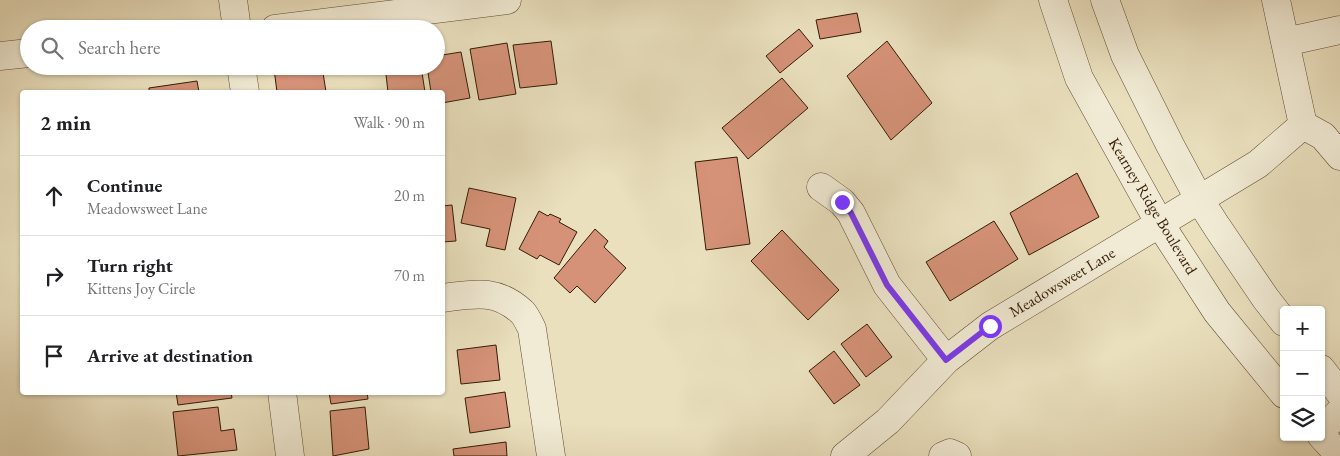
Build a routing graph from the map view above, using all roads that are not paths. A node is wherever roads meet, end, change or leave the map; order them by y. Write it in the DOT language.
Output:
graph roads {
  1 [pos="233,0"];
  2 [pos="507,0"];
  3 [pos="1053,0"];
  4 [pos="1105,0"];
  5 [pos="1276,0"];
  6 [pos="236,20"];
  7 [pos="347,20"];
  8 [pos="1340,30"];
  9 [pos="1285,42"];
  10 [pos="20,54"];
  11 [pos="0,56"];
  12 [pos="242,75"];
  13 [pos="245,90"];
  14 [pos="1303,125"];
  15 [pos="1340,156"];
  16 [pos="821,187"];
  17 [pos="1199,199"];
  18 [pos="1160,224"];
  19 [pos="445,298"];
  20 [pos="1280,317"];
  21 [pos="946,360"];
  22 [pos="1325,374"];
  23 [pos="1280,389"];
  24 [pos="1340,393"];
  25 [pos="282,395"];
  26 [pos="1340,412"];
  27 [pos="1325,426"];
  28 [pos="1325,439"];
  29 [pos="290,456"];
  30 [pos="551,456"];
  31 [pos="845,456"];
  32 [pos="942,456"];
  33 [pos="956,456"];
  34 [pos="1340,456"];
  1 -- 6 [label="street"];
  2 -- 7 [label="street"];
  3 -- 18 [label="street, Kearney Ridge Boulevard"];
  4 -- 17 [label="street"];
  5 -- 9 [label="street"];
  8 -- 9 [label="street"];
  9 -- 14 [label="street"];
  10 -- 11 [label="street"];
  12 -- 13 [label="street"];
  14 -- 15 [label="street"];
  14 -- 17 [label="street, Meadowsweet Lane"];
  16 -- 21 [label="street"];
  17 -- 18 [label="street, Meadowsweet Lane"];
  17 -- 20 [label="street"];
  18 -- 21 [label="street, Meadowsweet Lane"];
  18 -- 23 [label="street, Kearney Ridge Boulevard"];
  19 -- 30 [label="street"];
  21 -- 31 [label="street, Meadowsweet Lane"];
  22 -- 24 [label="street"];
  25 -- 29 [label="street"];
  26 -- 27 [label="street"];
  28 -- 34 [label="street"];
  32 -- 33 [label="street"];
}
